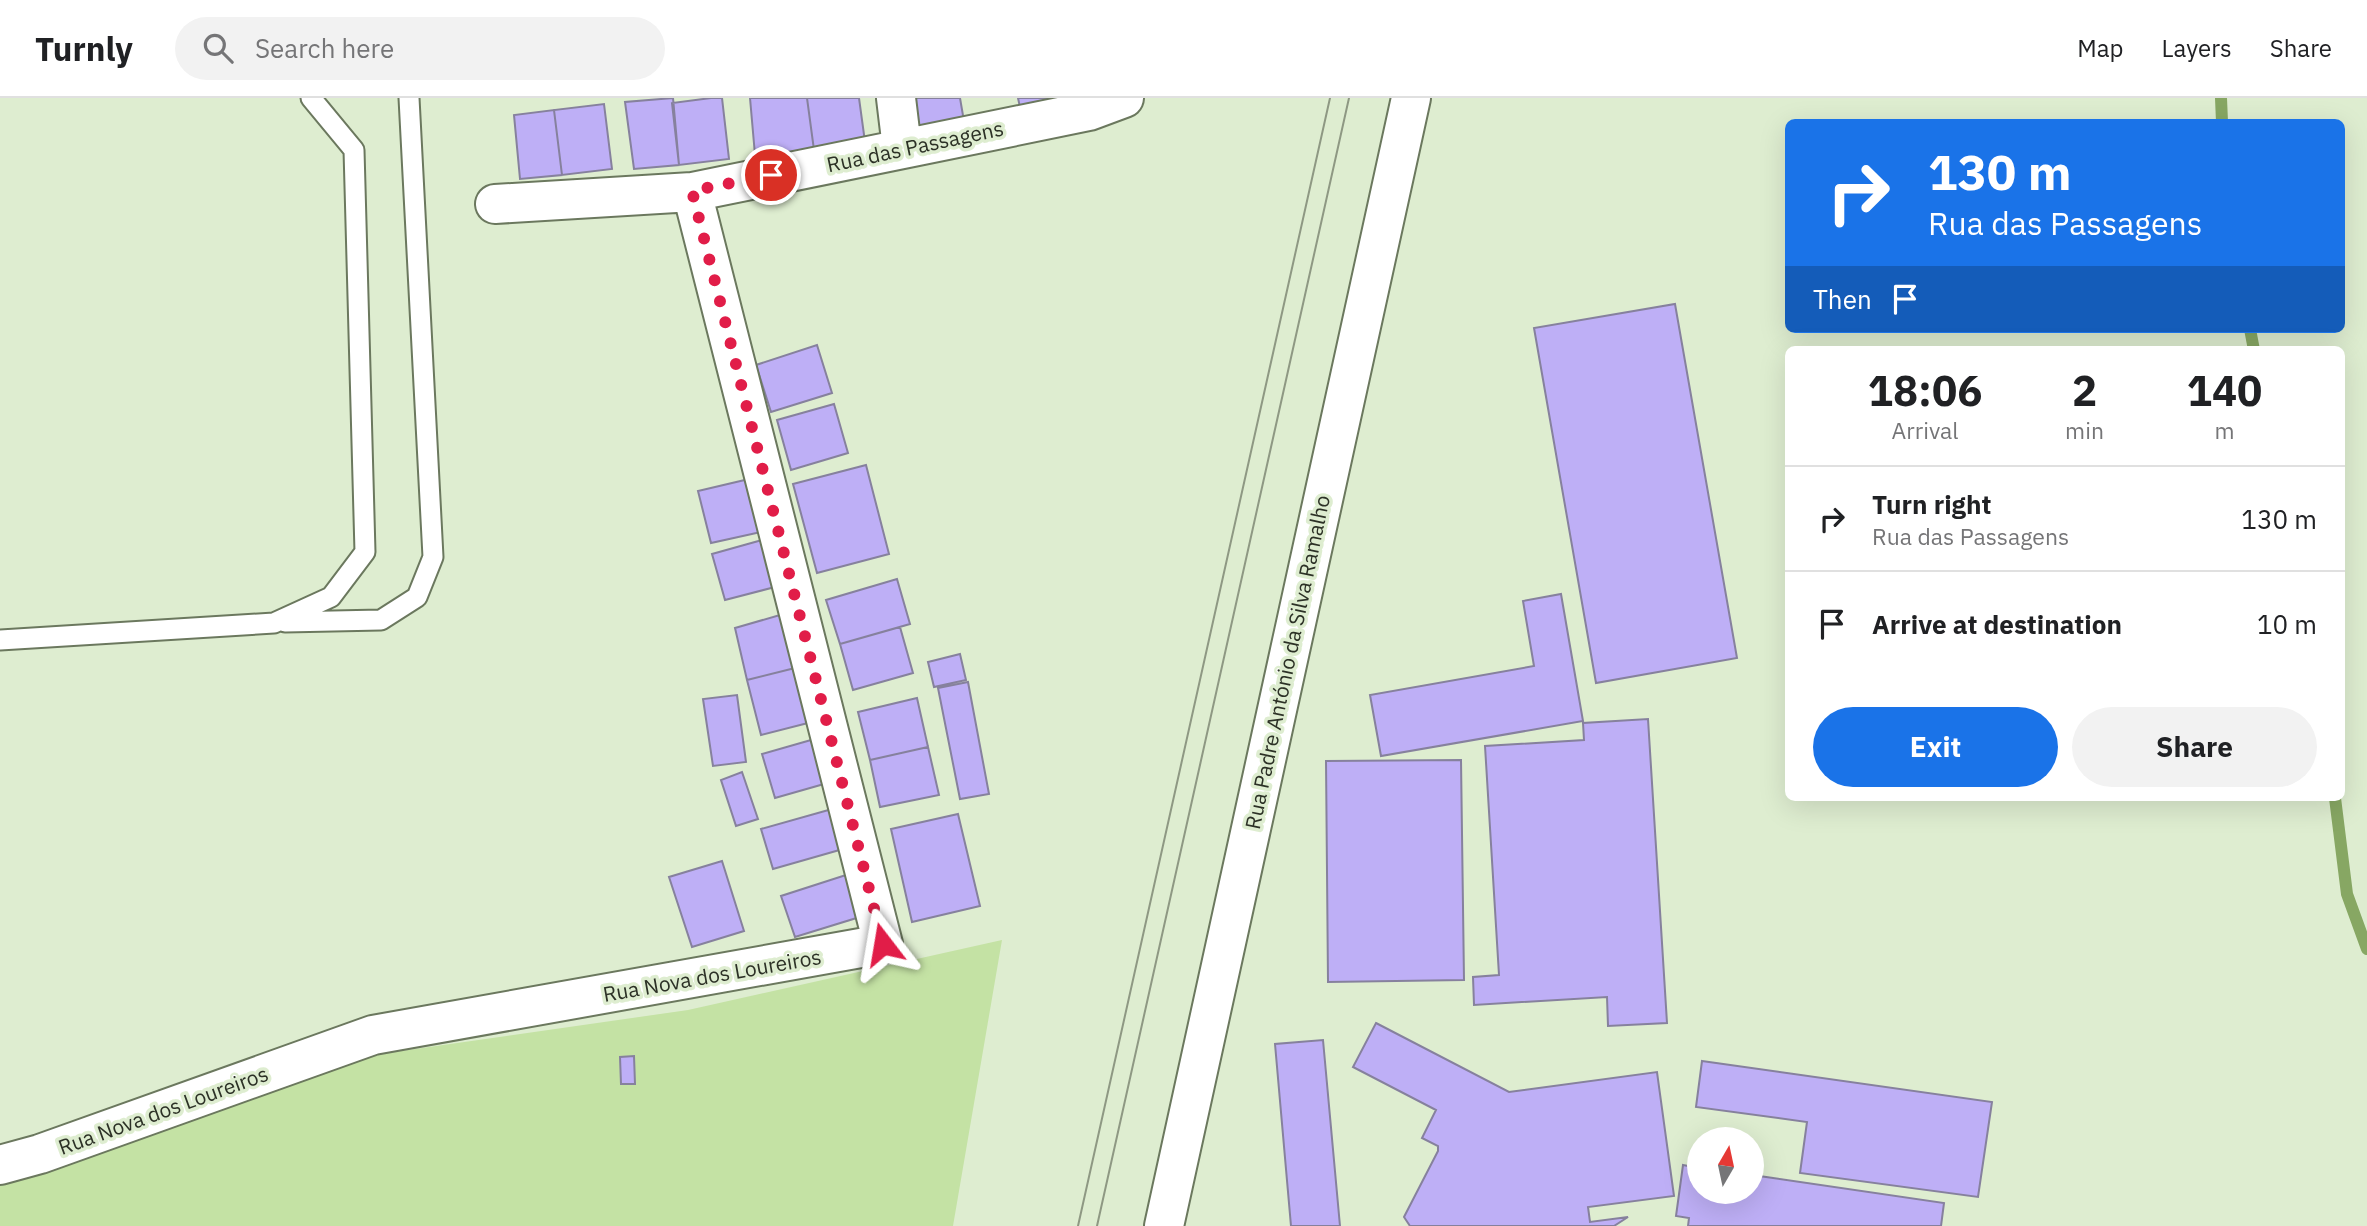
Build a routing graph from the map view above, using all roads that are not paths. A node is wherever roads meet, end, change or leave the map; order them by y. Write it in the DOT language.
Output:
graph roads {
  1 [pos="311,98"];
  2 [pos="409,98"];
  3 [pos="896,98"];
  4 [pos="1124,98"];
  5 [pos="1411,98"];
  6 [pos="902,148"];
  7 [pos="692,191"];
  8 [pos="495,204"];
  9 [pos="274,623"];
  10 [pos="0,640"];
  11 [pos="0,1165"];
  12 [pos="1164,1226"];
  1 -- 9 [label="lane"];
  2 -- 9 [label="lane"];
  3 -- 6 [label="street"];
  4 -- 6 [label="street, Rua das Passagens"];
  5 -- 12 [label="street, Rua Padre António da Silva Ramalho"];
  6 -- 7 [label="street, Rua das Passagens"];
  7 -- 8 [label="street, Rua das Passagens"];
  7 -- 11 [label="street, Rua Nova dos Loureiros"];
  9 -- 10 [label="lane"];
}
